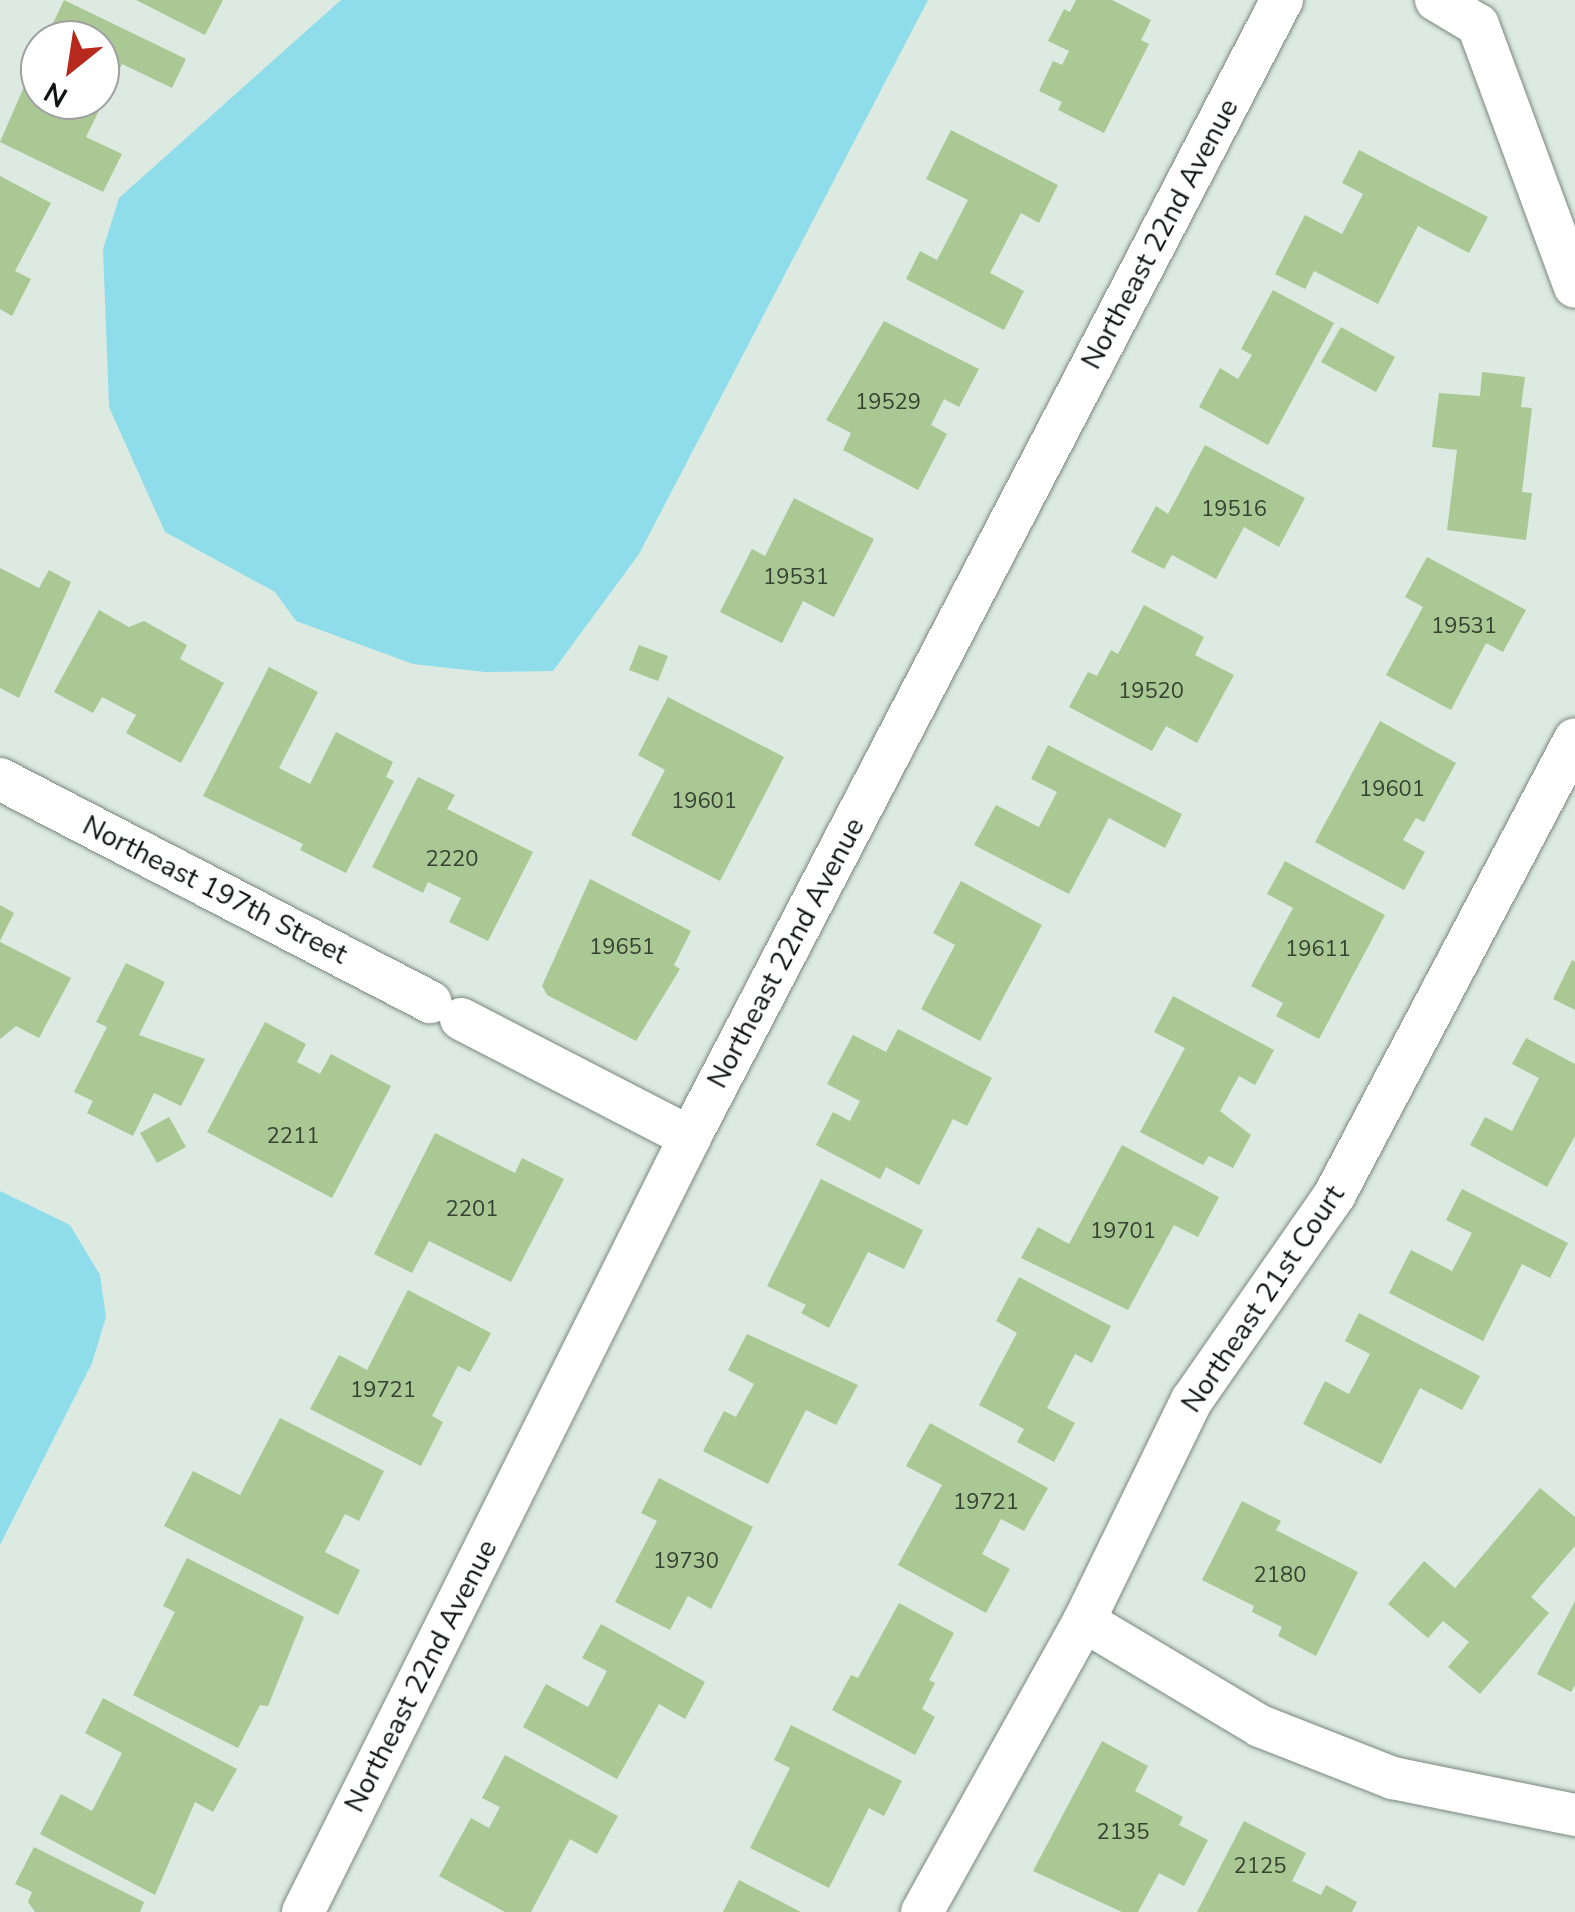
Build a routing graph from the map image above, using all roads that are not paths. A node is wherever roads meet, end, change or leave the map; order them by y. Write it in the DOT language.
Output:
graph roads {
  1 [pos="1282,0"];
  2 [pos="1436,0"];
  3 [pos="1575,287"];
  4 [pos="1575,739"];
  5 [pos="0,778"];
  6 [pos="690,1137"];
  7 [pos="1084,1621"];
  8 [pos="1575,1815"];
  9 [pos="303,1912"];
  10 [pos="922,1912"];
  1 -- 6 [label="street, Northeast 22nd Avenue"];
  2 -- 3 [label="street"];
  4 -- 7 [label="street, Northeast 21st Court"];
  5 -- 6 [label="street, Northeast 197th Street"];
  6 -- 9 [label="street, Northeast 22nd Avenue"];
  7 -- 8 [label="street"];
  7 -- 10 [label="street, Northeast 21st Court"];
}
